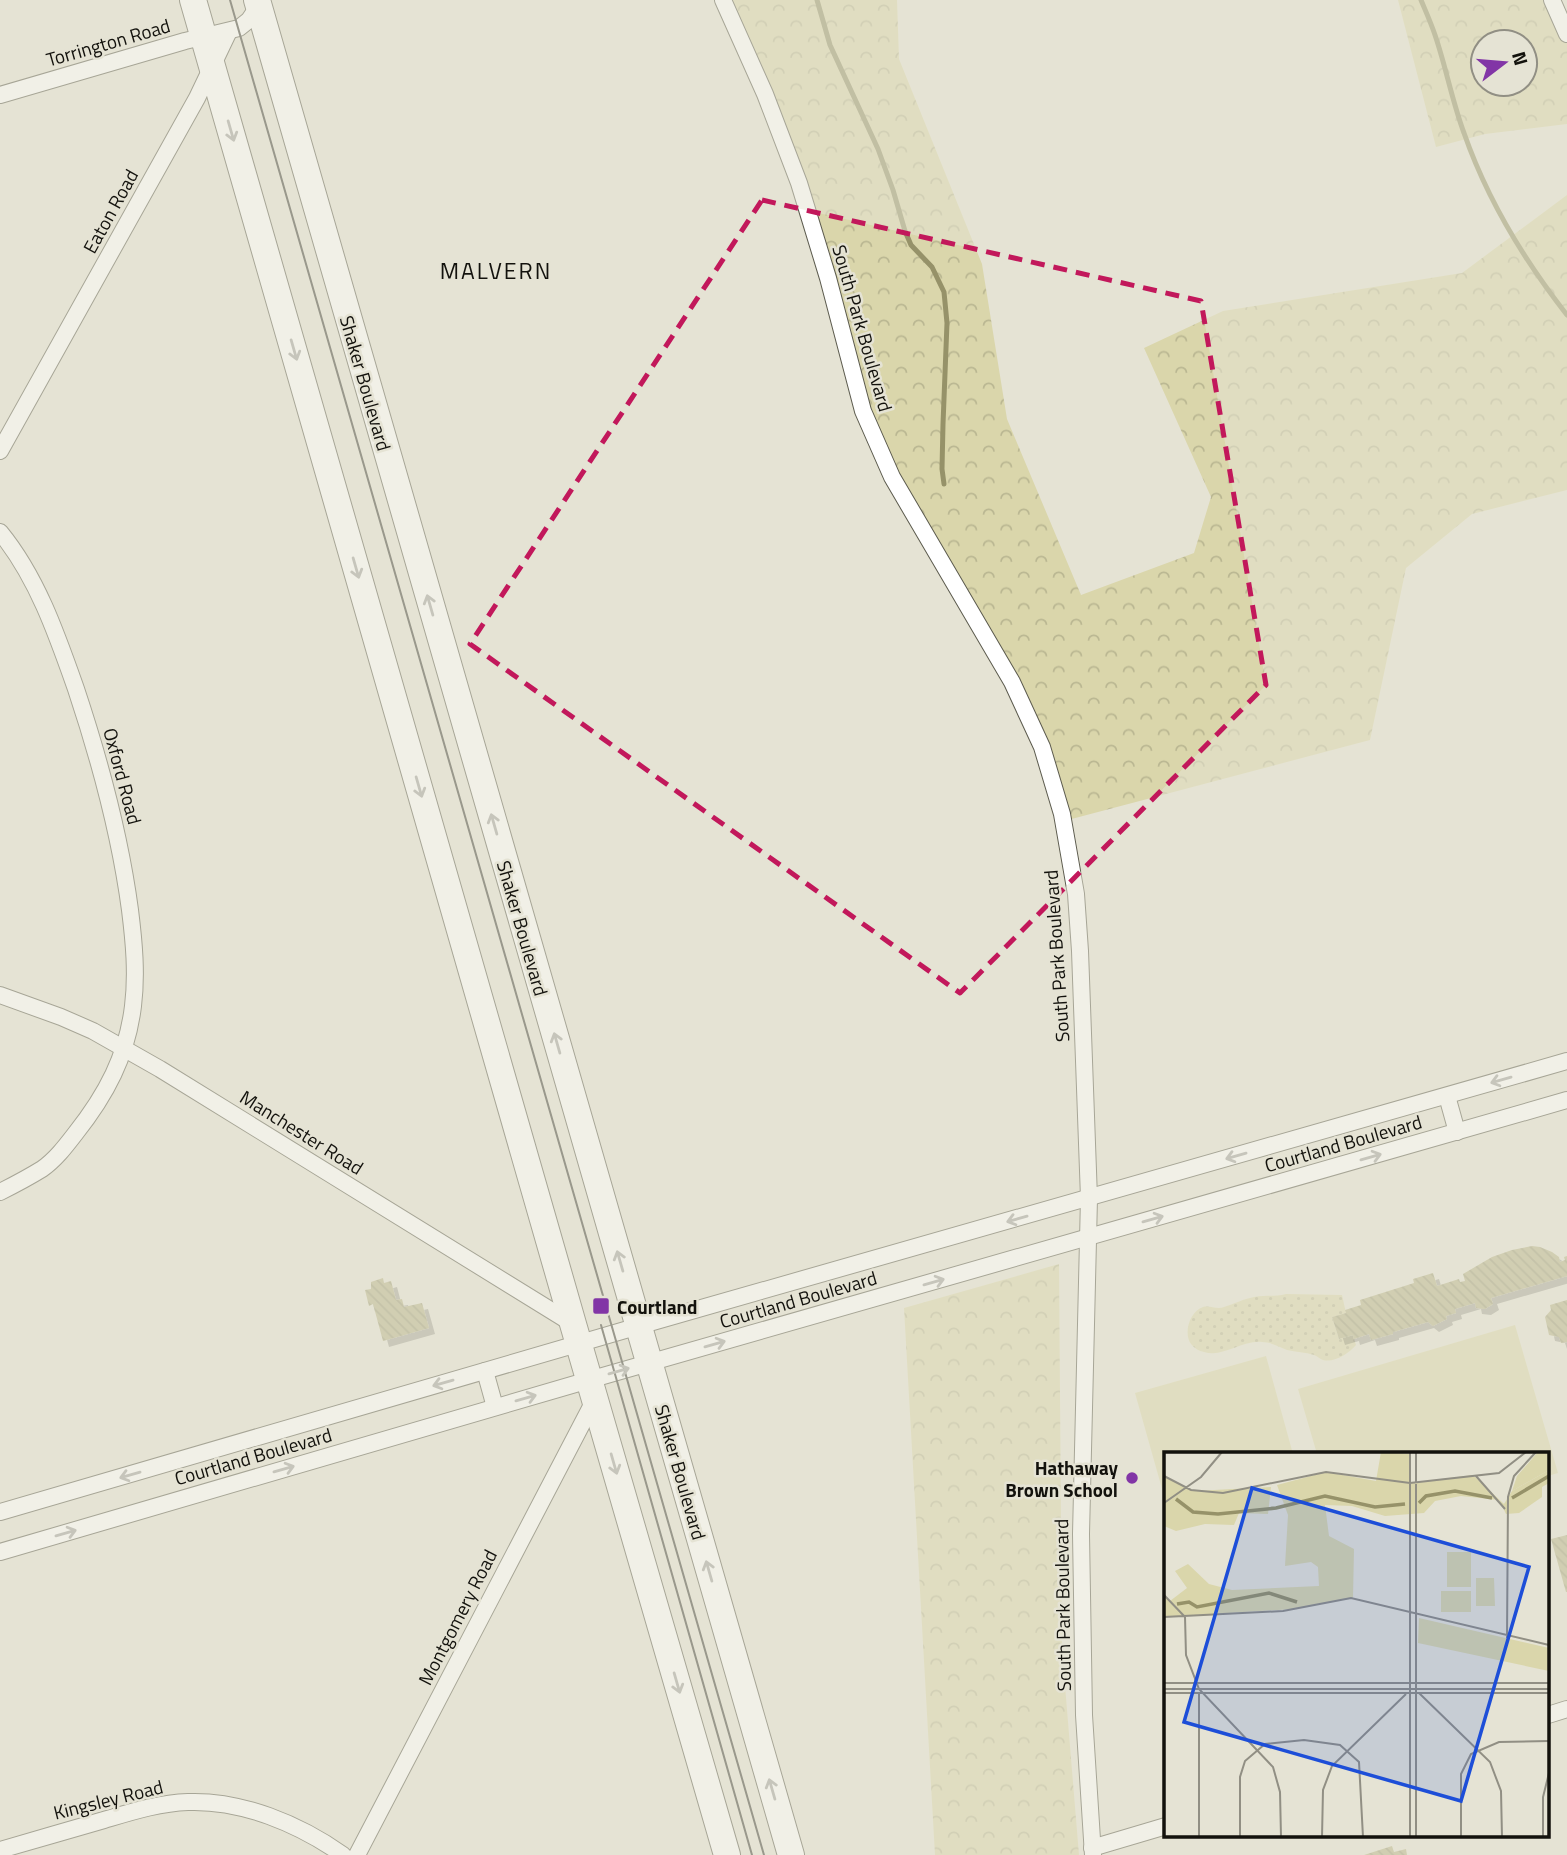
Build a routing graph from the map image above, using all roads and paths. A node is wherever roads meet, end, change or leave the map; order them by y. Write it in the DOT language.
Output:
graph roads {
  1 [pos="193,0"];
  2 [pos="723,0"];
  3 [pos="1552,0"];
  4 [pos="259,2"];
  5 [pos="216,34"];
  6 [pos="1567,34"];
  7 [pos="212,65"];
  8 [pos="0,95"];
  9 [pos="0,451"];
  10 [pos="0,532"];
  11 [pos="0,995"];
  12 [pos="124,1049"];
  13 [pos="1567,1061"];
  14 [pos="1447,1096"];
  15 [pos="1567,1100"];
  16 [pos="1457,1132"];
  17 [pos="0,1192"];
  18 [pos="1089,1198"];
  19 [pos="1089,1237"];
  20 [pos="638,1327"];
  21 [pos="576,1334"];
  22 [pos="649,1363"];
  23 [pos="485,1371"];
  24 [pos="592,1389"];
  25 [pos="495,1407"];
  26 [pos="0,1512"];
  27 [pos="0,1552"];
  28 [pos="1567,1709"];
  29 [pos="1550,1714"];
  30 [pos="1164,1827"];
  31 [pos="0,1850"];
  32 [pos="1092,1852"];
  33 [pos="343,1855"];
  34 [pos="357,1855"];
  35 [pos="727,1855"];
  36 [pos="790,1855"];
  1 -- 5 [label="main road"];
  2 -- 18 [label="street, South Park Boulevard"];
  3 -- 6 [label="street"];
  4 -- 5 [label="street"];
  20 -- 4 [label="main road, Shaker Boulevard, one-way"];
  5 -- 7 [label="main road"];
  5 -- 8 [label="street, Torrington Road"];
  7 -- 9 [label="street, Eaton Road"];
  7 -- 21 [label="main road, one-way"];
  10 -- 12 [label="street, Oxford Road"];
  11 -- 12 [label="street, Manchester Road"];
  12 -- 17 [label="street, Oxford Road"];
  12 -- 21 [label="street, Manchester Road"];
  13 -- 14 [label="street, Courtland Boulevard, one-way"];
  14 -- 16 [label="street"];
  14 -- 18 [label="street, Courtland Boulevard, one-way"];
  15 -- 16 [label="street, Courtland Boulevard"];
  19 -- 16 [label="street, Courtland Boulevard, one-way"];
  18 -- 19 [label="street, South Park Boulevard"];
  18 -- 20 [label="street, Courtland Boulevard, one-way"];
  22 -- 19 [label="street, Courtland Boulevard, one-way"];
  19 -- 32 [label="street, South Park Boulevard"];
  20 -- 21 [label="street, Courtland Boulevard"];
  20 -- 22 [label="main road, Shaker Boulevard"];
  21 -- 23 [label="street, Courtland Boulevard"];
  21 -- 24 [label="main road"];
  24 -- 22 [label="street, Courtland Boulevard, one-way"];
  36 -- 22 [label="main road, Shaker Boulevard, one-way"];
  23 -- 25 [label="street"];
  23 -- 26 [label="street, Courtland Boulevard, one-way"];
  25 -- 24 [label="street, Courtland Boulevard, one-way"];
  24 -- 34 [label="street, Montgomery Road"];
  24 -- 35 [label="main road, one-way"];
  27 -- 25 [label="street, Courtland Boulevard, one-way"];
  28 -- 29 [label="street"];
  30 -- 32 [label="street"];
  31 -- 33 [label="street, Kingsley Road"];
}
